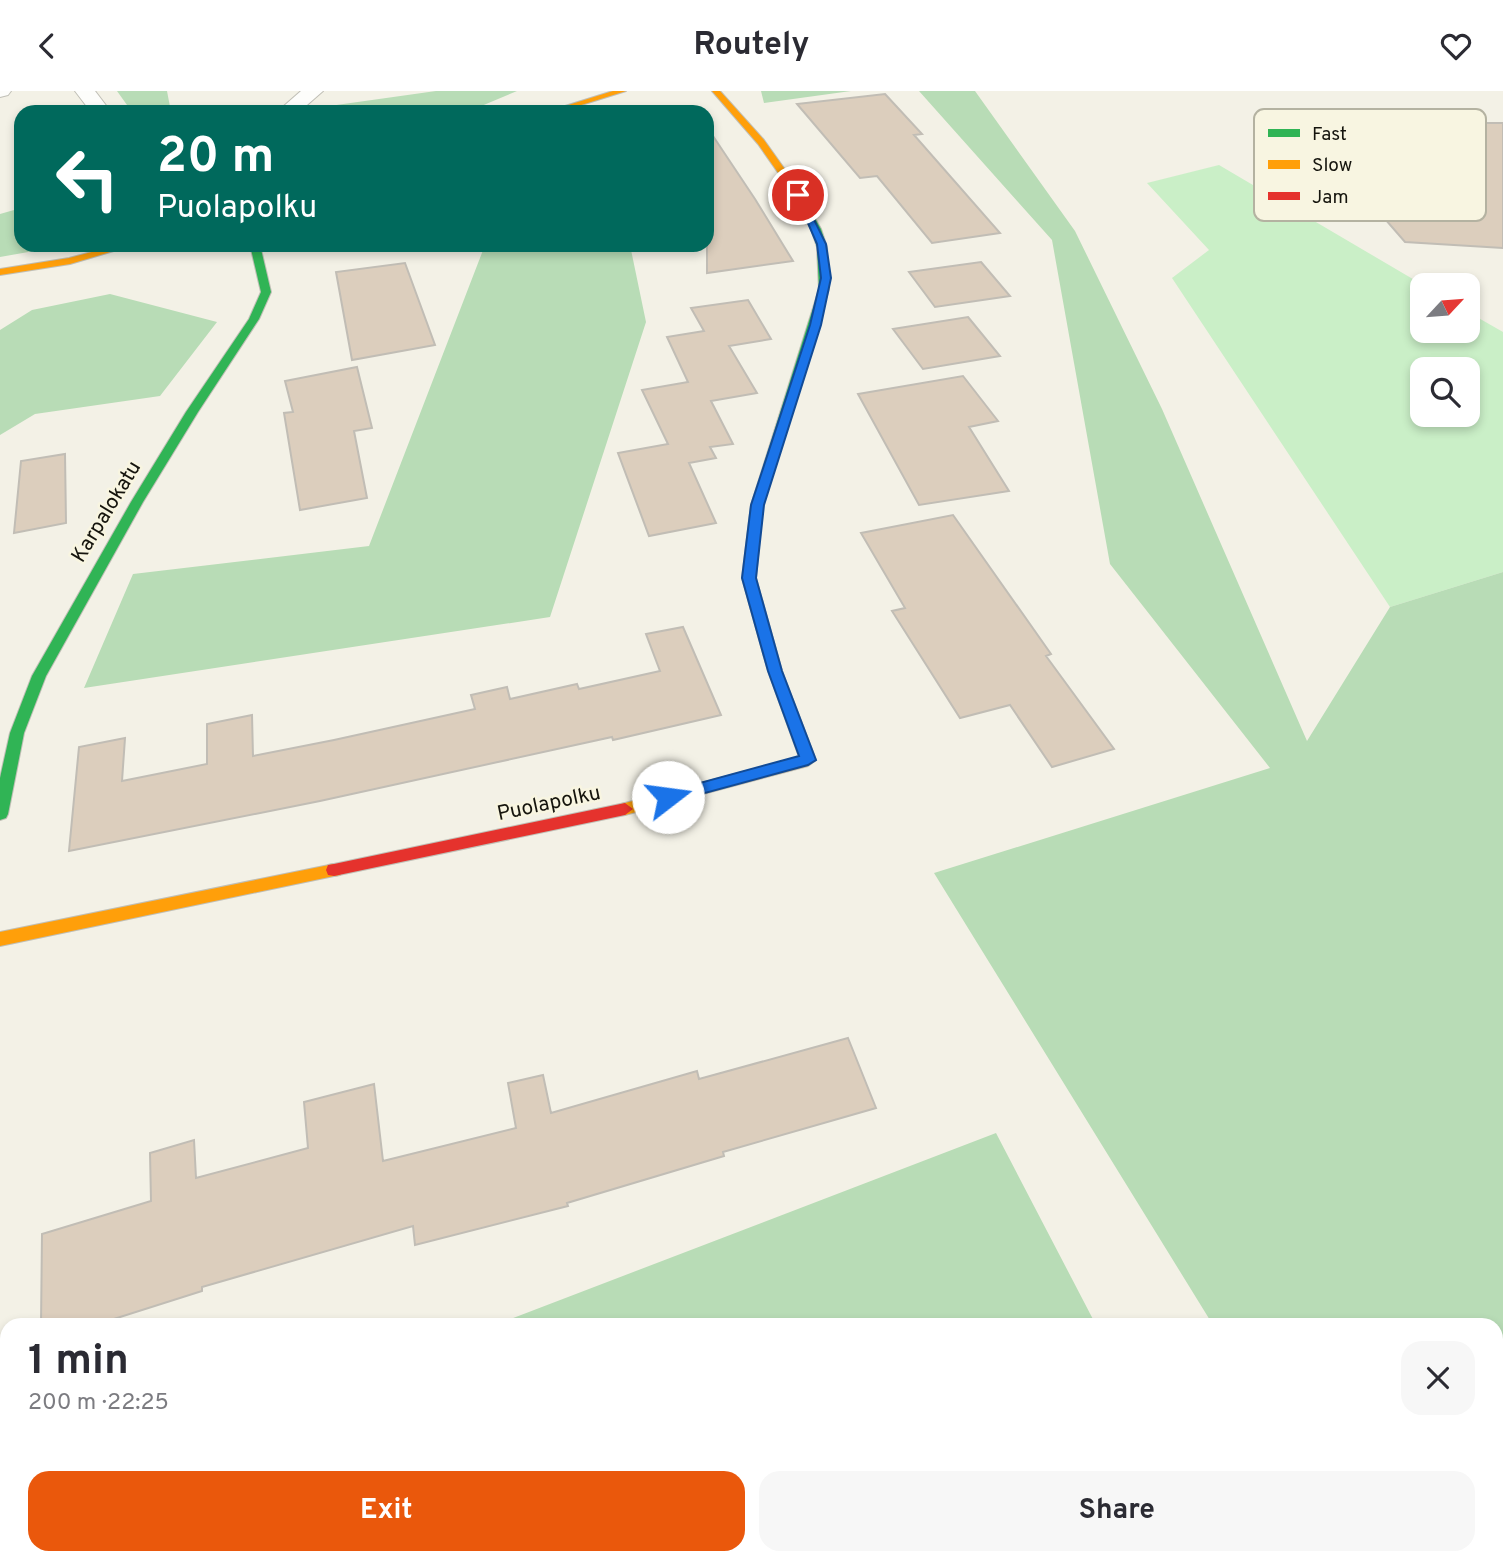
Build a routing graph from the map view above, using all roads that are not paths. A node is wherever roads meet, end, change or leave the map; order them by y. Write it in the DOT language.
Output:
graph roads {
  1 [pos="85,91"];
  2 [pos="313,91"];
  3 [pos="622,91"];
  4 [pos="716,91"];
  5 [pos="96,105"];
  6 [pos="296,105"];
  7 [pos="574,105"];
  8 [pos="103,252"];
  9 [pos="257,252"];
  10 [pos="0,272"];
  11 [pos="0,814"];
  12 [pos="0,939"];
  1 -- 5 [label="street"];
  2 -- 6 [label="street"];
  3 -- 7 [label="street"];
  4 -- 12 [label="street, Puolapolku"];
  8 -- 10 [label="street"];
  9 -- 11 [label="street, Karpalokatu"];
}
